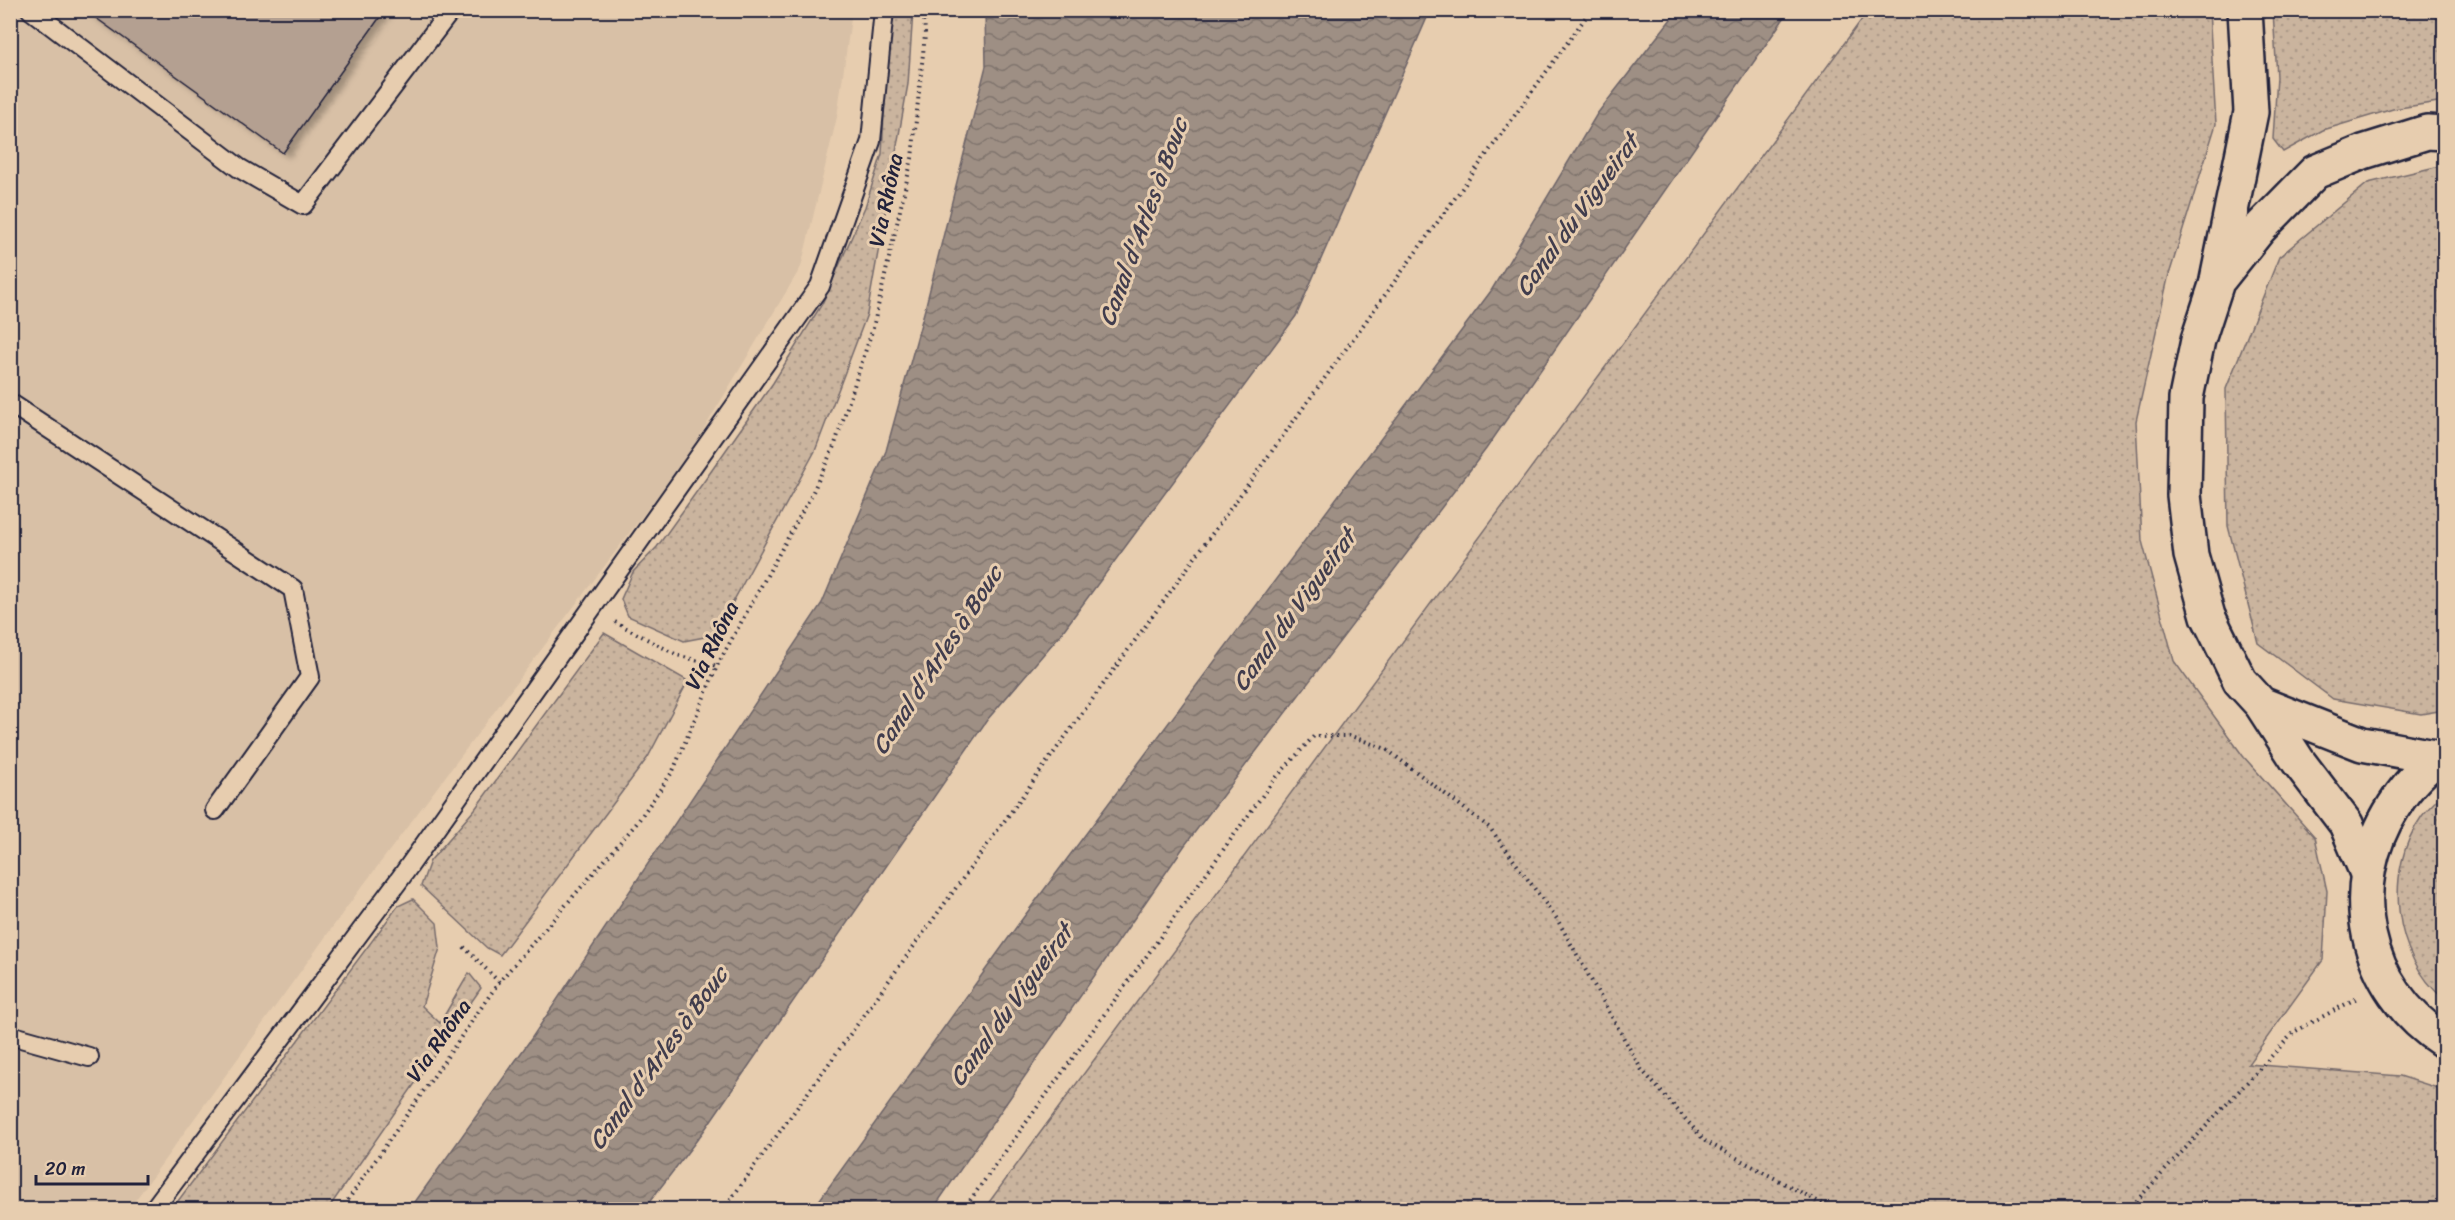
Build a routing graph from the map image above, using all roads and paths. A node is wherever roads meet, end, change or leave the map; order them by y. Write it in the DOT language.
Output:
graph roads {
  1 [pos="31,10"];
  2 [pos="451,10"];
  3 [pos="884,10"];
  4 [pos="924,10"];
  5 [pos="1591,10"];
  6 [pos="2245,10"];
  7 [pos="2445,133"];
  8 [pos="2216,285"];
  9 [pos="10,403"];
  10 [pos="591,608"];
  11 [pos="717,666"];
  12 [pos="2261,704"];
  13 [pos="2442,756"];
  14 [pos="215,810"];
  15 [pos="2366,871"];
  16 [pos="464,946"];
  17 [pos="499,982"];
  18 [pos="2385,982"];
  19 [pos="10,1035"];
  20 [pos="2445,1041"];
  21 [pos="89,1057"];
  22 [pos="153,1209"];
  23 [pos="341,1209"];
  24 [pos="723,1209"];
  25 [pos="963,1209"];
  26 [pos="1834,1209"];
  27 [pos="2128,1209"];
  1 -- 2 [label="lane"];
  3 -- 10 [label="lane"];
  4 -- 11 [label="path, Via Rhôna"];
  5 -- 24 [label="path"];
  6 -- 8 [label="main road"];
  7 -- 8 [label="main road"];
  8 -- 12 [label="main road"];
  9 -- 14 [label="lane"];
  10 -- 11 [label="path"];
  10 -- 22 [label="lane"];
  11 -- 17 [label="path, Via Rhôna"];
  12 -- 13 [label="main road"];
  12 -- 15 [label="main road"];
  13 -- 15 [label="main road"];
  15 -- 18 [label="main road"];
  16 -- 17 [label="path"];
  17 -- 23 [label="path, Via Rhôna"];
  18 -- 20 [label="main road"];
  18 -- 27 [label="path"];
  19 -- 21 [label="lane"];
  25 -- 26 [label="path"];
}
